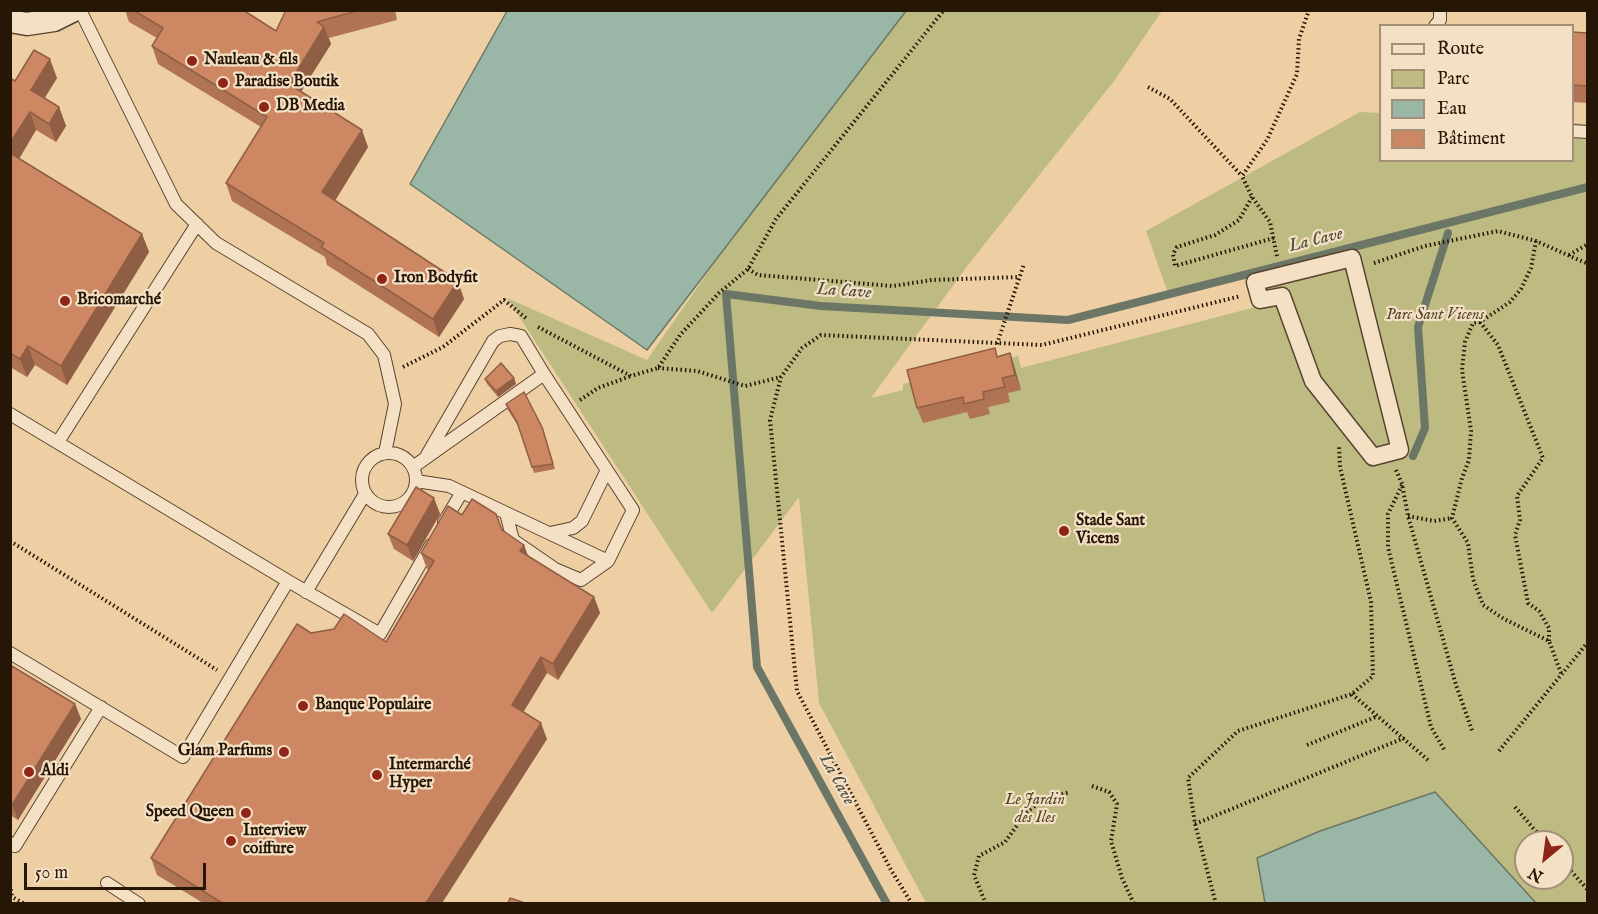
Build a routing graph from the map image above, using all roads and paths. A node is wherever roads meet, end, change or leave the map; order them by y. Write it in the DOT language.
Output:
graph roads {
  1 [pos="74,10"];
  2 [pos="80,10"];
  3 [pos="944,10"];
  4 [pos="1309,10"];
  5 [pos="1440,10"];
  6 [pos="10,21"];
  7 [pos="1437,24"];
  8 [pos="1148,87"];
  9 [pos="1242,176"];
  10 [pos="1252,197"];
  11 [pos="197,224"];
  12 [pos="1274,238"];
  13 [pos="1536,241"];
  14 [pos="1587,244"];
  15 [pos="1277,255"];
  16 [pos="1568,256"];
  17 [pos="1024,264"];
  18 [pos="1587,264"];
  19 [pos="748,269"];
  20 [pos="1355,270"];
  21 [pos="1020,277"];
  22 [pos="1258,291"];
  23 [pos="1480,322"];
  24 [pos="997,344"];
  25 [pos="658,368"];
  26 [pos="390,373"];
  27 [pos="544,374"];
  28 [pos="631,376"];
  29 [pos="781,377"];
  30 [pos="567,409"];
  31 [pos="10,414"];
  32 [pos="1346,423"];
  33 [pos="58,442"];
  34 [pos="385,453"];
  35 [pos="1389,453"];
  36 [pos="425,458"];
  37 [pos="413,467"];
  38 [pos="607,470"];
  39 [pos="416,481"];
  40 [pos="1402,484"];
  41 [pos="462,492"];
  42 [pos="365,494"];
  43 [pos="506,513"];
  44 [pos="1408,516"];
  45 [pos="1452,518"];
  46 [pos="549,533"];
  47 [pos="10,541"];
  48 [pos="608,561"];
  49 [pos="288,581"];
  50 [pos="306,592"];
  51 [pos="1550,641"];
  52 [pos="1587,642"];
  53 [pos="10,653"];
  54 [pos="1561,673"];
  55 [pos="230,678"];
  56 [pos="1352,694"];
  57 [pos="101,707"];
  58 [pos="1378,716"];
  59 [pos="1473,733"];
  60 [pos="1404,738"];
  61 [pos="1307,745"];
  62 [pos="1445,751"];
  63 [pos="1499,751"];
  64 [pos="1428,760"];
  65 [pos="1092,786"];
  66 [pos="1070,792"];
  67 [pos="1515,807"];
  68 [pos="1195,824"];
  69 [pos="1535,830"];
  70 [pos="10,843"];
  71 [pos="1574,875"];
  72 [pos="107,883"];
  73 [pos="10,885"];
  74 [pos="1587,890"];
  75 [pos="11,896"];
  76 [pos="25,903"];
  77 [pos="139,903"];
  78 [pos="912,903"];
  79 [pos="986,903"];
  80 [pos="1134,903"];
  81 [pos="1216,903"];
  1 -- 6 [label="street"];
  2 -- 11 [label="lane"];
  3 -- 19 [label="path"];
  4 -- 9 [label="path"];
  5 -- 7 [label="lane"];
  8 -- 9 [label="path"];
  9 -- 10 [label="path"];
  10 -- 12 [label="path"];
  10 -- 12 [label="path"];
  11 -- 26 [label="lane"];
  11 -- 33 [label="lane"];
  12 -- 15 [label="path"];
  13 -- 16 [label="path"];
  13 -- 20 [label="path"];
  13 -- 23 [label="path"];
  14 -- 16 [label="path"];
  16 -- 18 [label="path"];
  17 -- 21 [label="path"];
  19 -- 21 [label="path"];
  19 -- 25 [label="path"];
  20 -- 22 [label="street"];
  20 -- 35 [label="street"];
  21 -- 24 [label="path"];
  22 -- 24 [label="path"];
  22 -- 32 [label="street"];
  23 -- 45 [label="path"];
  23 -- 51 [label="path"];
  24 -- 29 [label="path"];
  25 -- 28 [label="path"];
  25 -- 29 [label="path"];
  26 -- 28 [label="path"];
  26 -- 34 [label="lane"];
  27 -- 30 [label="lane"];
  27 -- 36 [label="lane"];
  27 -- 36 [label="lane"];
  28 -- 30 [label="path"];
  29 -- 78 [label="path"];
  30 -- 38 [label="lane"];
  31 -- 33 [label="lane"];
  32 -- 35 [label="street"];
  32 -- 56 [label="path"];
  33 -- 49 [label="lane"];
  34 -- 37 [label="lane"];
  34 -- 42 [label="lane"];
  35 -- 40 [label="path"];
  36 -- 37 [label="lane"];
  37 -- 39 [label="lane"];
  38 -- 46 [label="lane"];
  38 -- 48 [label="lane"];
  39 -- 41 [label="lane"];
  39 -- 42 [label="lane"];
  40 -- 44 [label="path"];
  40 -- 62 [label="path"];
  41 -- 43 [label="lane"];
  41 -- 50 [label="lane"];
  42 -- 50 [label="lane"];
  43 -- 46 [label="lane"];
  43 -- 48 [label="lane"];
  44 -- 45 [label="path"];
  44 -- 59 [label="path"];
  45 -- 51 [label="path"];
  46 -- 48 [label="lane"];
  47 -- 55 [label="path"];
  49 -- 50 [label="lane"];
  49 -- 55 [label="lane"];
  51 -- 54 [label="path"];
  52 -- 54 [label="path"];
  53 -- 57 [label="lane"];
  54 -- 63 [label="path"];
  55 -- 57 [label="lane"];
  56 -- 58 [label="path"];
  56 -- 68 [label="path"];
  57 -- 70 [label="lane"];
  58 -- 60 [label="path"];
  58 -- 61 [label="path"];
  60 -- 64 [label="path"];
  60 -- 68 [label="path"];
  65 -- 80 [label="path"];
  66 -- 79 [label="path"];
  67 -- 69 [label="path"];
  68 -- 81 [label="path"];
  71 -- 74 [label="path"];
  72 -- 77 [label="lane"];
  73 -- 75 [label="path"];
  75 -- 76 [label="path"];
}
